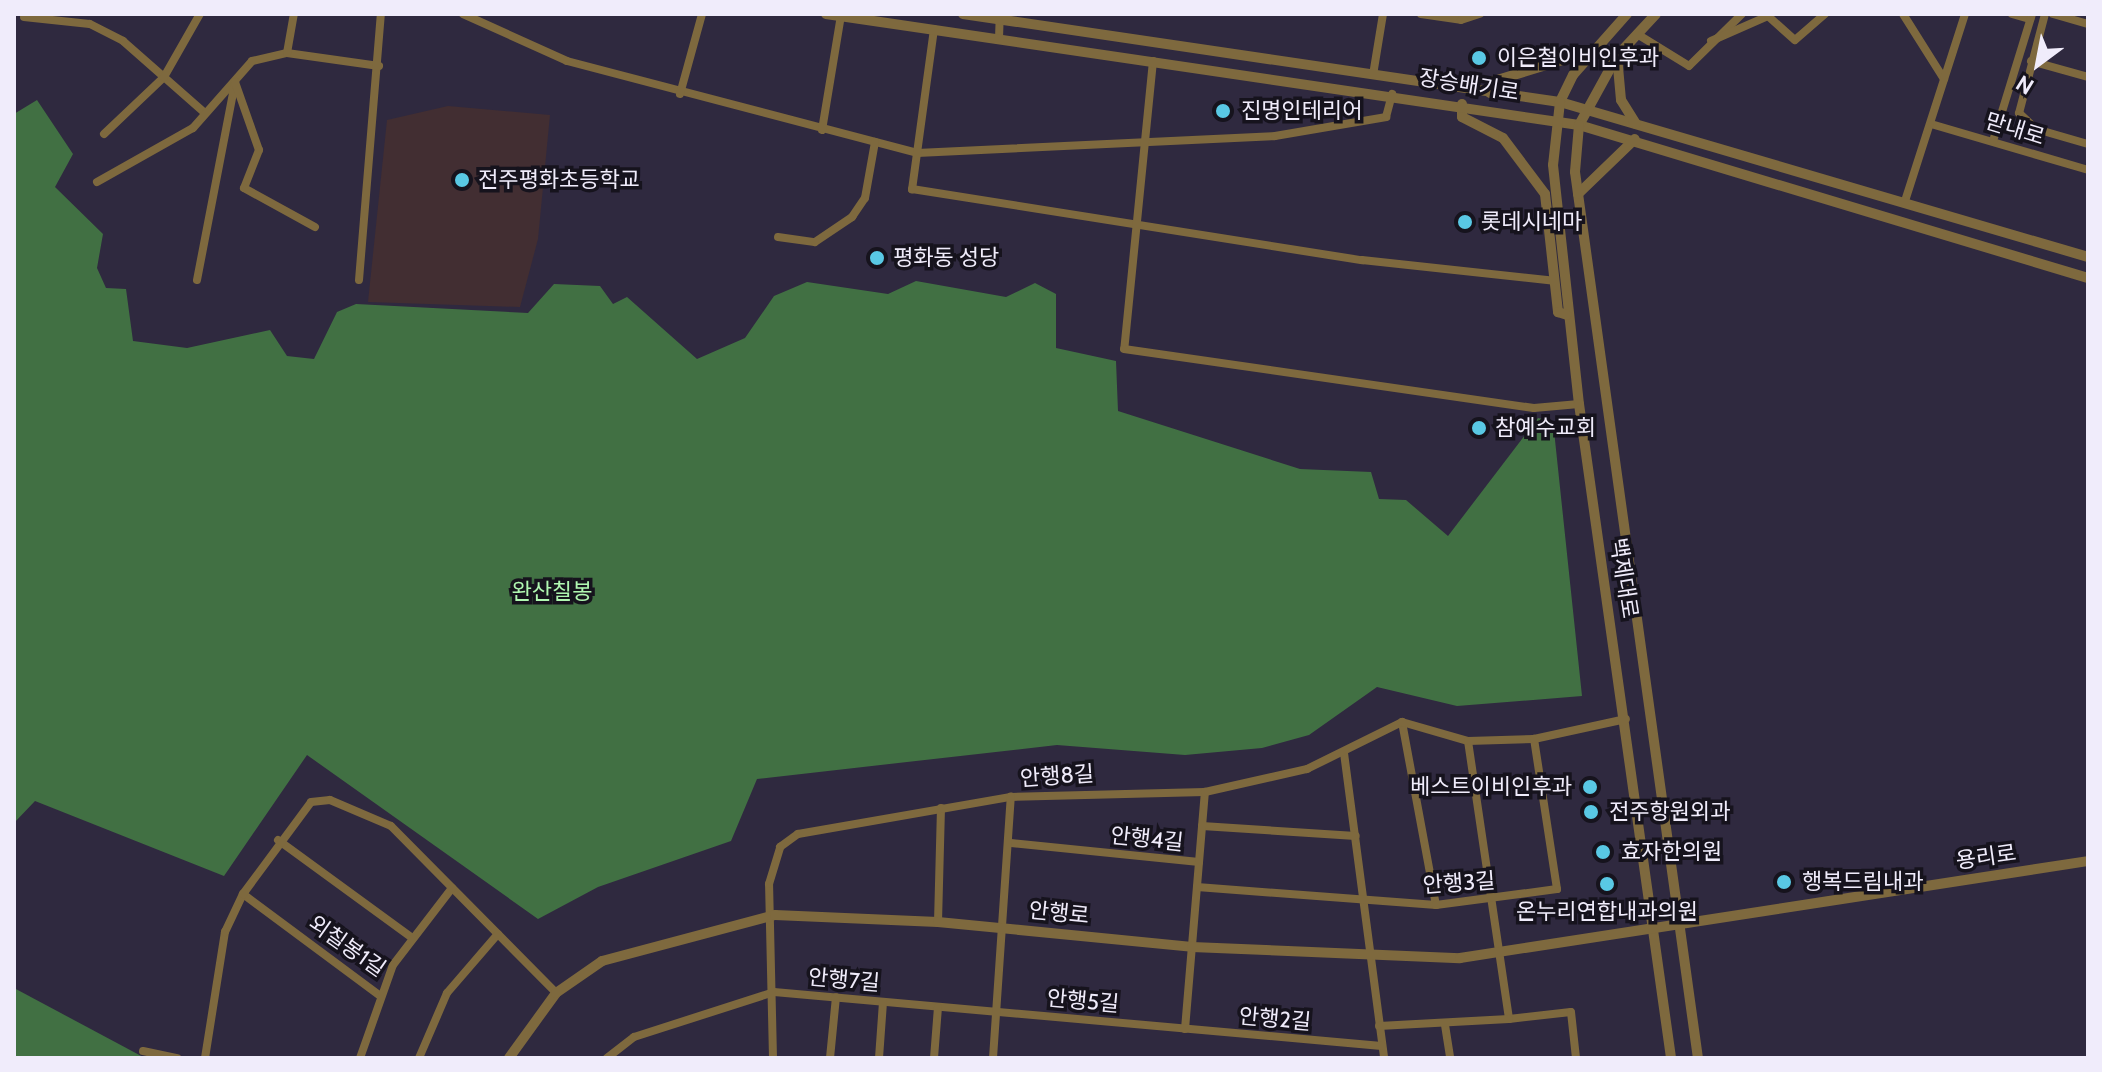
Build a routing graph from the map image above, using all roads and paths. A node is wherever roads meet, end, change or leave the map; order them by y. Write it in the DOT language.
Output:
graph roads {
  1 [pos="200,14"];
  2 [pos="294,14"];
  3 [pos="381,14"];
  4 [pos="463,14"];
  5 [pos="702,14"];
  6 [pos="826,14"];
  7 [pos="963,14"];
  8 [pos="1383,14"];
  9 [pos="1421,14"];
  10 [pos="1480,14"];
  11 [pos="1627,14"];
  12 [pos="1656,14"];
  13 [pos="1742,14"];
  14 [pos="1825,14"];
  15 [pos="1903,14"];
  16 [pos="1965,14"];
  17 [pos="2012,14"];
  18 [pos="2045,14"];
  19 [pos="2053,14"];
  20 [pos="841,15"];
  21 [pos="21,16"];
  22 [pos="1000,16"];
  23 [pos="2031,17"];
  24 [pos="2088,24"];
  25 [pos="934,29"];
  26 [pos="1637,34"];
  27 [pos="999,38"];
  28 [pos="1711,41"];
  29 [pos="287,53"];
  30 [pos="1617,56"];
  31 [pos="1153,61"];
  32 [pos="2031,61"];
  33 [pos="1582,62"];
  34 [pos="379,66"];
  35 [pos="1373,75"];
  36 [pos="164,77"];
  37 [pos="2088,77"];
  38 [pos="1944,79"];
  39 [pos="235,82"];
  40 [pos="1392,93"];
  41 [pos="1490,93"];
  42 [pos="680,94"];
  43 [pos="1560,102"];
  44 [pos="1462,104"];
  45 [pos="1588,108"];
  46 [pos="205,113"];
  47 [pos="1556,121"];
  48 [pos="1636,124"];
  49 [pos="1931,124"];
  50 [pos="1579,125"];
  51 [pos="822,130"];
  52 [pos="104,134"];
  53 [pos="1635,139"];
  54 [pos="1143,140"];
  55 [pos="1993,141"];
  56 [pos="875,142"];
  57 [pos="2088,144"];
  58 [pos="917,153"];
  59 [pos="2088,170"];
  60 [pos="97,182"];
  61 [pos="1578,194"];
  62 [pos="1905,201"];
  63 [pos="1135,226"];
  64 [pos="315,227"];
  65 [pos="778,237"];
  66 [pos="2088,257"];
  67 [pos="2088,278"];
  68 [pos="197,280"];
  69 [pos="359,280"];
  70 [pos="1554,281"];
  71 [pos="1567,315"];
  72 [pos="1579,404"];
  73 [pos="1626,719"];
  74 [pos="1402,722"];
  75 [pos="1534,739"];
  76 [pos="1468,741"];
  77 [pos="1344,753"];
  78 [pos="1205,792"];
  79 [pos="1011,797"];
  80 [pos="941,808"];
  81 [pos="1202,826"];
  82 [pos="1356,836"];
  83 [pos="278,840"];
  84 [pos="1011,843"];
  85 [pos="2088,861"];
  86 [pos="1199,862"];
  87 [pos="1197,887"];
  88 [pos="452,888"];
  89 [pos="243,894"];
  90 [pos="1493,901"];
  91 [pos="1363,902"];
  92 [pos="1436,905"];
  93 [pos="775,915"];
  94 [pos="938,922"];
  95 [pos="1679,924"];
  96 [pos="1003,927"];
  97 [pos="1653,927"];
  98 [pos="498,934"];
  99 [pos="411,937"];
  100 [pos="1192,947"];
  101 [pos="1369,953"];
  102 [pos="1500,953"];
  103 [pos="774,992"];
  104 [pos="556,993"];
  105 [pos="379,995"];
  106 [pos="836,997"];
  107 [pos="883,1002"];
  108 [pos="911,1004"];
  109 [pos="938,1007"];
  110 [pos="997,1012"];
  111 [pos="1509,1019"];
  112 [pos="1445,1025"];
  113 [pos="1379,1026"];
  114 [pos="1165,1027"];
  115 [pos="1185,1029"];
  116 [pos="1382,1046"];
  117 [pos="150,1054"];
  118 [pos="177,1058"];
  119 [pos="205,1058"];
  120 [pos="360,1058"];
  121 [pos="419,1058"];
  122 [pos="509,1058"];
  123 [pos="607,1058"];
  124 [pos="773,1058"];
  125 [pos="830,1058"];
  126 [pos="879,1058"];
  127 [pos="934,1058"];
  128 [pos="993,1058"];
  129 [pos="1384,1058"];
  130 [pos="1450,1058"];
  131 [pos="1576,1058"];
  132 [pos="1671,1058"];
  133 [pos="1698,1058"];
  1 -- 36 [label="street"];
  2 -- 29 [label="street"];
  3 -- 34 [label="street"];
  4 -- 42 [label="street"];
  5 -- 42 [label="street"];
  6 -- 20 [label="street, 장승배기로"];
  7 -- 22 [label="street, 장승배기로"];
  8 -- 35 [label="street"];
  9 -- 10 [label="street"];
  11 -- 33 [label="street, 백제대로"];
  12 -- 26 [label="street, 백제대로"];
  13 -- 28 [label="street"];
  14 -- 28 [label="street"];
  15 -- 38 [label="street"];
  16 -- 38 [label="street"];
  17 -- 23 [label="street"];
  18 -- 32 [label="street"];
  19 -- 24 [label="street"];
  20 -- 25 [label="street, 장승배기로"];
  20 -- 51 [label="street"];
  21 -- 36 [label="street"];
  22 -- 27 [label="street"];
  22 -- 35 [label="street, 장승배기로"];
  23 -- 55 [label="street"];
  25 -- 27 [label="street, 장승배기로"];
  25 -- 58 [label="street"];
  26 -- 28 [label="street"];
  26 -- 30 [label="street, 백제대로"];
  27 -- 31 [label="street, 장승배기로"];
  29 -- 34 [label="street"];
  29 -- 39 [label="street"];
  30 -- 45 [label="street, 백제대로"];
  30 -- 48 [label="street"];
  31 -- 40 [label="street, 장승배기로"];
  31 -- 54 [label="street"];
  32 -- 37 [label="street"];
  32 -- 57 [label="street"];
  33 -- 41 [label="street"];
  33 -- 43 [label="street, 백제대로"];
  34 -- 69 [label="street"];
  35 -- 41 [label="street, 장승배기로"];
  36 -- 46 [label="street"];
  36 -- 52 [label="street"];
  38 -- 49 [label="street"];
  39 -- 46 [label="street"];
  39 -- 64 [label="street"];
  39 -- 68 [label="street"];
  40 -- 44 [label="street, 장승배기로"];
  40 -- 54 [label="street"];
  41 -- 43 [label="street, 장승배기로"];
  42 -- 51 [label="street"];
  43 -- 45 [label="street, 장승배기로"];
  43 -- 47 [label="street, 백제대로"];
  44 -- 47 [label="street, 장승배기로"];
  44 -- 70 [label="street"];
  45 -- 48 [label="street, 장승배기로"];
  45 -- 50 [label="street, 백제대로"];
  46 -- 60 [label="street"];
  47 -- 50 [label="street, 장승배기로"];
  47 -- 71 [label="street, 백제대로"];
  48 -- 62 [label="street, 장승배기로"];
  49 -- 55 [label="street, 맏내로"];
  49 -- 62 [label="street"];
  50 -- 53 [label="street, 장승배기로"];
  50 -- 61 [label="street, 백제대로"];
  51 -- 56 [label="street"];
  53 -- 61 [label="street"];
  53 -- 67 [label="street, 장승배기로"];
  54 -- 58 [label="street"];
  54 -- 63 [label="street"];
  55 -- 59 [label="street, 맏내로"];
  56 -- 58 [label="street"];
  56 -- 65 [label="street"];
  58 -- 63 [label="street"];
  61 -- 95 [label="street, 백제대로"];
  62 -- 66 [label="street, 장승배기로"];
  63 -- 70 [label="street"];
  63 -- 72 [label="street"];
  70 -- 71 [label="street"];
  71 -- 72 [label="street, 백제대로"];
  72 -- 73 [label="street, 백제대로"];
  73 -- 75 [label="street"];
  73 -- 97 [label="street, 백제대로"];
  74 -- 76 [label="street"];
  74 -- 77 [label="street, 안행8길"];
  74 -- 92 [label="street"];
  75 -- 76 [label="street"];
  75 -- 90 [label="street, 안행3길"];
  76 -- 90 [label="street"];
  77 -- 78 [label="street, 안행8길"];
  77 -- 82 [label="street"];
  78 -- 79 [label="street, 안행8길"];
  78 -- 81 [label="street, 안행4길"];
  79 -- 80 [label="street, 안행8길"];
  79 -- 84 [label="street"];
  80 -- 93 [label="street, 안행8길"];
  80 -- 94 [label="street"];
  81 -- 82 [label="street, 안행4길"];
  81 -- 86 [label="street, 안행4길"];
  82 -- 91 [label="street"];
  83 -- 88 [label="street"];
  83 -- 89 [label="street"];
  83 -- 99 [label="street, 외칠봉1길"];
  84 -- 86 [label="street, 안행4길"];
  84 -- 96 [label="street"];
  85 -- 95 [label="street, 용리로"];
  86 -- 87 [label="street, 안행4길"];
  87 -- 91 [label="street, 안행3길"];
  87 -- 100 [label="street, 안행4길"];
  88 -- 98 [label="street"];
  88 -- 99 [label="street, 외칠봉1길"];
  89 -- 105 [label="street, 외칠봉1길"];
  89 -- 119 [label="street"];
  90 -- 92 [label="street, 안행3길"];
  90 -- 102 [label="street"];
  91 -- 92 [label="street, 안행3길"];
  91 -- 101 [label="street"];
  93 -- 94 [label="street, 안행로"];
  93 -- 103 [label="street, 안행7길"];
  93 -- 104 [label="street, 안행로"];
  94 -- 96 [label="street, 안행로"];
  95 -- 97 [label="street, 용리로"];
  95 -- 133 [label="street, 백제대로"];
  96 -- 100 [label="street, 안행로"];
  96 -- 110 [label="street"];
  97 -- 102 [label="street, 안행로"];
  97 -- 132 [label="street, 백제대로"];
  98 -- 104 [label="street"];
  98 -- 121 [label="street"];
  99 -- 105 [label="street, 외칠봉1길"];
  100 -- 101 [label="street, 안행로"];
  100 -- 115 [label="street, 안행4길"];
  101 -- 102 [label="street, 안행로"];
  101 -- 113 [label="street"];
  102 -- 111 [label="street"];
  103 -- 106 [label="street, 안행7길"];
  103 -- 123 [label="street, 안행7길"];
  103 -- 124 [label="street, 안행7길"];
  104 -- 122 [label="street, 안행로"];
  105 -- 120 [label="street"];
  106 -- 107 [label="street, 안행7길"];
  106 -- 125 [label="street"];
  107 -- 108 [label="street, 안행7길"];
  107 -- 126 [label="street"];
  108 -- 109 [label="street, 안행5길"];
  109 -- 110 [label="street, 안행5길"];
  109 -- 127 [label="street"];
  110 -- 114 [label="street, 안행5길"];
  110 -- 128 [label="street"];
  111 -- 112 [label="street"];
  111 -- 131 [label="street"];
  112 -- 113 [label="street"];
  112 -- 130 [label="street"];
  113 -- 116 [label="street"];
  114 -- 115 [label="street, 안행2길"];
  115 -- 116 [label="street, 안행2길"];
  116 -- 129 [label="street"];
  117 -- 118 [label="street"];
}
